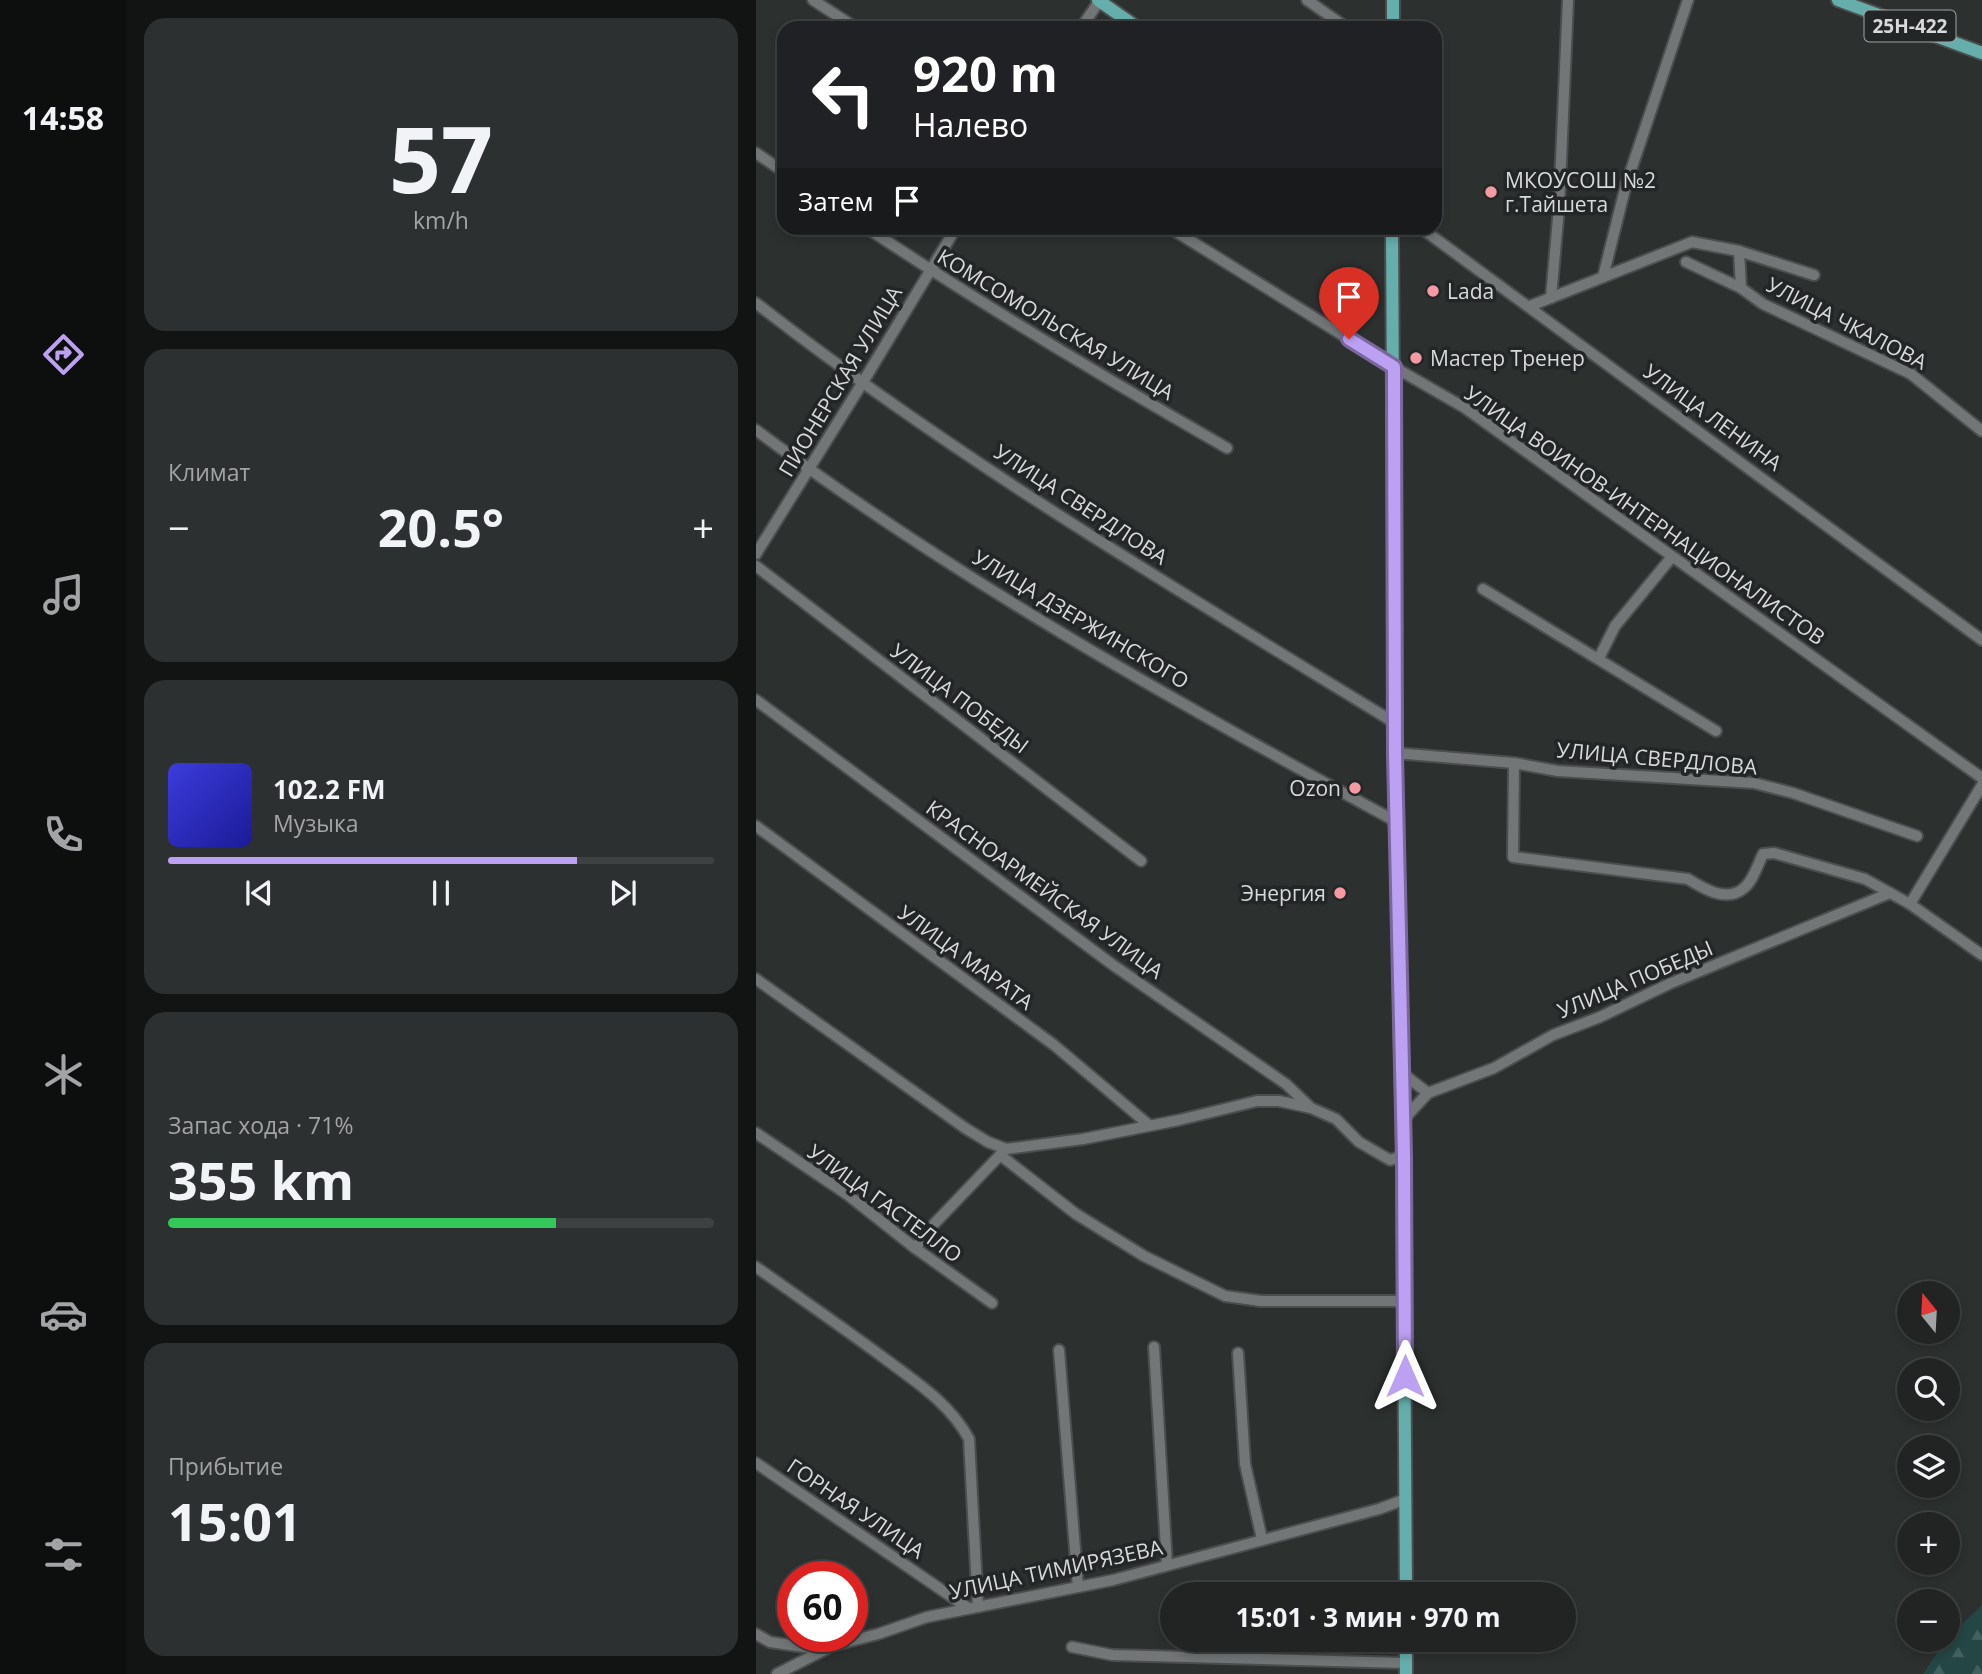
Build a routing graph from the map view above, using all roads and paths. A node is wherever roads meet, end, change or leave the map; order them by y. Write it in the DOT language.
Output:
graph roads {
  1 [pos="813,0"];
  2 [pos="1099,0"];
  3 [pos="1307,0"];
  4 [pos="1393,0"];
  5 [pos="1568,0"];
  6 [pos="1688,0"];
  7 [pos="1838,0"];
  8 [pos="845,21"];
  9 [pos="1086,21"];
  10 [pos="1128,21"];
  11 [pos="1337,21"];
  12 [pos="1393,21"];
  13 [pos="1982,53"];
  14 [pos="756,153"];
  15 [pos="777,167"];
  16 [pos="878,235"];
  17 [pos="952,235"];
  18 [pos="1181,235"];
  19 [pos="1392,235"];
  20 [pos="1431,235"];
  21 [pos="1740,251"];
  22 [pos="1686,262"];
  23 [pos="930,270"];
  24 [pos="1814,275"];
  25 [pos="1603,278"];
  26 [pos="1741,288"];
  27 [pos="1550,298"];
  28 [pos="756,303"];
  29 [pos="1531,306"];
  30 [pos="1394,367"];
  31 [pos="863,382"];
  32 [pos="756,430"];
  33 [pos="1982,431"];
  34 [pos="1227,448"];
  35 [pos="809,469"];
  36 [pos="756,554"];
  37 [pos="1671,558"];
  38 [pos="756,566"];
  39 [pos="1483,589"];
  40 [pos="1982,639"];
  41 [pos="1599,658"];
  42 [pos="756,700"];
  43 [pos="1395,723"];
  44 [pos="1716,731"];
  45 [pos="1395,754"];
  46 [pos="1514,763"];
  47 [pos="1982,778"];
  48 [pos="1982,786"];
  49 [pos="1397,822"];
  50 [pos="756,826"];
  51 [pos="1916,836"];
  52 [pos="1142,861"];
  53 [pos="1890,893"];
  54 [pos="1910,904"];
  55 [pos="1982,955"];
  56 [pos="756,979"];
  57 [pos="1402,1073"];
  58 [pos="1428,1093"];
  59 [pos="1311,1108"];
  60 [pos="1403,1120"];
  61 [pos="1149,1125"];
  62 [pos="756,1133"];
  63 [pos="1003,1152"];
  64 [pos="1404,1156"];
  65 [pos="915,1248"];
  66 [pos="756,1267"];
  67 [pos="1405,1301"];
  68 [pos="992,1303"];
  69 [pos="1154,1347"];
  70 [pos="1059,1350"];
  71 [pos="1238,1353"];
  72 [pos="756,1463"];
  73 [pos="1406,1499"];
  74 [pos="1262,1539"];
  75 [pos="1167,1565"];
  76 [pos="1406,1582"];
  77 [pos="1078,1587"];
  78 [pos="973,1607"];
  79 [pos="756,1634"];
  80 [pos="868,1637"];
  81 [pos="777,1643"];
  82 [pos="1072,1647"];
  83 [pos="821,1652"];
  84 [pos="1406,1668"];
  85 [pos="777,1674"];
  1 -- 8 [label="street"];
  2 -- 9 [label="street"];
  2 -- 10 [label="main road"];
  3 -- 11 [label="street"];
  4 -- 12 [label="main road"];
  5 -- 27 [label="street"];
  6 -- 25 [label="street"];
  7 -- 13 [label="main road, 25Н-422"];
  14 -- 15 [label="street"];
  16 -- 23 [label="street, КОМСОМОЛЬСКАЯ УЛИЦА"];
  17 -- 23 [label="street, ПИОНЕРСКАЯ УЛИЦА"];
  18 -- 30 [label="street, УЛИЦА ВОИНОВ-ИНТЕРНАЦИОНАЛИСТОВ"];
  19 -- 30 [label="main road"];
  20 -- 29 [label="street, УЛИЦА ЛЕНИНА"];
  21 -- 24 [label="street"];
  21 -- 25 [label="street"];
  21 -- 26 [label="street"];
  22 -- 26 [label="street, УЛИЦА ЧКАЛОВА"];
  23 -- 31 [label="street, ПИОНЕРСКАЯ УЛИЦА"];
  23 -- 34 [label="street, КОМСОМОЛЬСКАЯ УЛИЦА"];
  25 -- 27 [label="street"];
  26 -- 33 [label="street, УЛИЦА ЧКАЛОВА"];
  27 -- 29 [label="street"];
  28 -- 31 [label="street, УЛИЦА СВЕРДЛОВА"];
  29 -- 40 [label="street, УЛИЦА ЛЕНИНА"];
  30 -- 37 [label="street, УЛИЦА ВОИНОВ-ИНТЕРНАЦИОНАЛИСТОВ"];
  30 -- 43 [label="main road"];
  31 -- 35 [label="street, ПИОНЕРСКАЯ УЛИЦА"];
  31 -- 43 [label="street, УЛИЦА СВЕРДЛОВА"];
  32 -- 35 [label="street, УЛИЦА ДЗЕРЖИНСКОГО"];
  35 -- 36 [label="street, ПИОНЕРСКАЯ УЛИЦА"];
  35 -- 49 [label="street, УЛИЦА ДЗЕРЖИНСКОГО"];
  37 -- 41 [label="street"];
  37 -- 47 [label="street, УЛИЦА ВОИНОВ-ИНТЕРНАЦИОНАЛИСТОВ"];
  38 -- 52 [label="street, УЛИЦА ПОБЕДЫ"];
  39 -- 41 [label="street"];
  41 -- 44 [label="street"];
  42 -- 59 [label="street, КРАСНОАРМЕЙСКАЯ УЛИЦА"];
  43 -- 45 [label="main road"];
  45 -- 46 [label="street, УЛИЦА СВЕРДЛОВА"];
  45 -- 49 [label="main road"];
  46 -- 51 [label="street, УЛИЦА СВЕРДЛОВА"];
  46 -- 53 [label="street"];
  48 -- 54 [label="street"];
  49 -- 57 [label="main road"];
  50 -- 61 [label="street, УЛИЦА МАРАТА"];
  53 -- 54 [label="street"];
  53 -- 58 [label="street, УЛИЦА ПОБЕДЫ"];
  54 -- 55 [label="street"];
  56 -- 63 [label="street"];
  57 -- 58 [label="street"];
  57 -- 60 [label="main road"];
  58 -- 60 [label="street"];
  59 -- 61 [label="street"];
  59 -- 64 [label="street"];
  60 -- 64 [label="main road"];
  61 -- 63 [label="street"];
  62 -- 65 [label="street, УЛИЦА ГАСТЕЛЛО"];
  63 -- 65 [label="street"];
  63 -- 67 [label="street"];
  64 -- 67 [label="main road"];
  65 -- 68 [label="street, УЛИЦА ГАСТЕЛЛО"];
  66 -- 78 [label="street"];
  67 -- 73 [label="main road"];
  69 -- 75 [label="street"];
  70 -- 77 [label="street"];
  71 -- 74 [label="street"];
  72 -- 78 [label="street, ГОРНАЯ УЛИЦА"];
  73 -- 74 [label="street, УЛИЦА ТИМИРЯЗЕВА"];
  73 -- 76 [label="main road"];
  74 -- 75 [label="street, УЛИЦА ТИМИРЯЗЕВА"];
  75 -- 77 [label="street, УЛИЦА ТИМИРЯЗЕВА"];
  77 -- 78 [label="street, УЛИЦА ТИМИРЯЗЕВА"];
  78 -- 80 [label="street, УЛИЦА ТИМИРЯЗЕВА"];
  79 -- 81 [label="street, УЛИЦА ТИМИРЯЗЕВА"];
  82 -- 84 [label="street"];
  83 -- 85 [label="street"];
}
